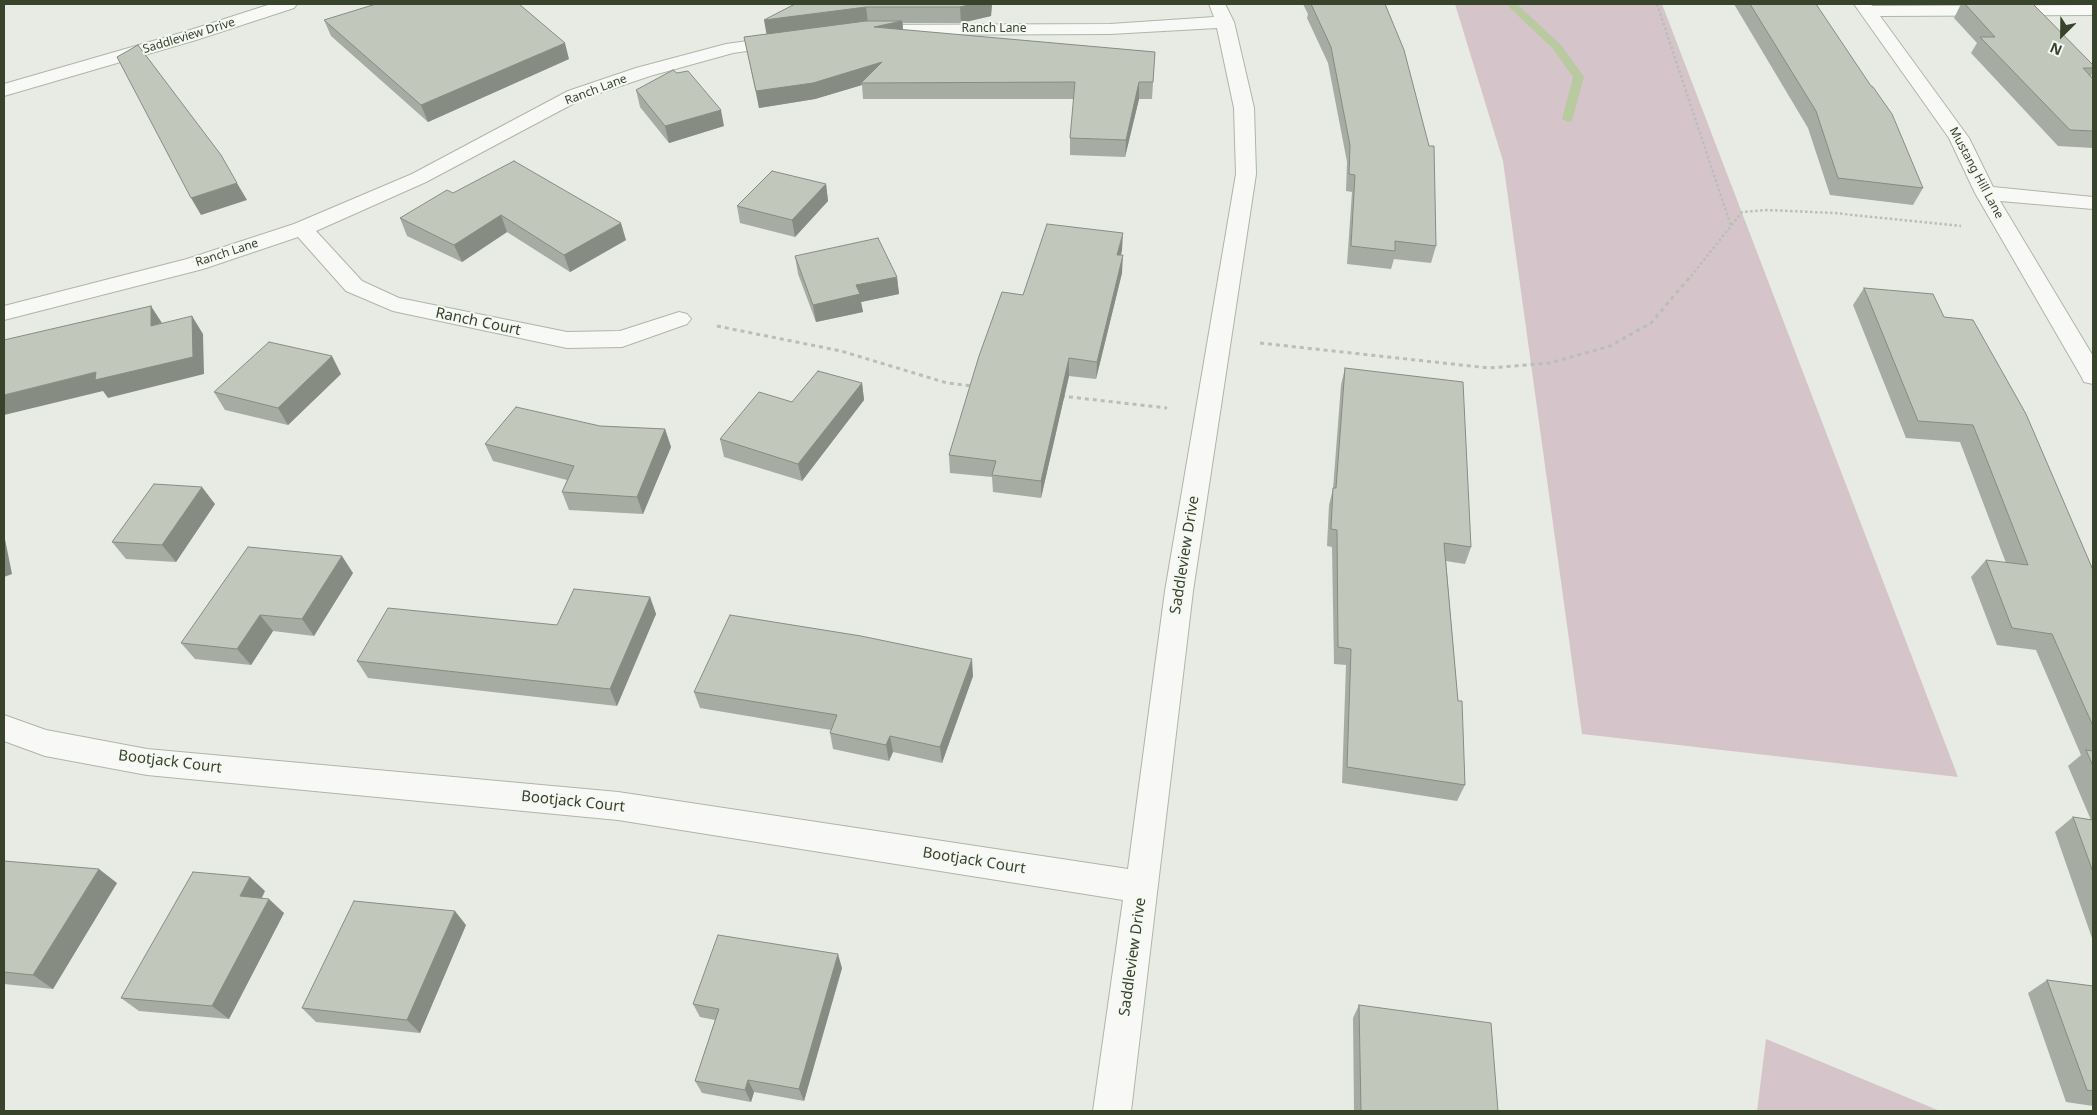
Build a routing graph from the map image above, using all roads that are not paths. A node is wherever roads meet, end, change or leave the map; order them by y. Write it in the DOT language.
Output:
graph roads {
  1 [pos="288,4"];
  2 [pos="1865,7"];
  3 [pos="2093,10"];
  4 [pos="1220,13"];
  5 [pos="848,33"];
  6 [pos="800,39"];
  7 [pos="4,90"];
  8 [pos="1985,193"];
  9 [pos="2093,203"];
  10 [pos="302,229"];
  11 [pos="4,313"];
  12 [pos="679,319"];
  13 [pos="2093,376"];
  14 [pos="4,728"];
  15 [pos="1142,887"];
  16 [pos="1112,1111"];
  1 -- 7 [label="street, Saddleview Drive"];
  2 -- 3 [label="street"];
  2 -- 8 [label="street, Mustang Hill Lane"];
  4 -- 5 [label="street, Ranch Lane"];
  4 -- 15 [label="street, Saddleview Drive"];
  6 -- 10 [label="street, Ranch Lane"];
  8 -- 9 [label="street"];
  8 -- 13 [label="street, Mustang Hill Lane"];
  10 -- 11 [label="street, Ranch Lane"];
  10 -- 12 [label="street, Ranch Court"];
  14 -- 15 [label="street, Bootjack Court"];
  15 -- 16 [label="street, Saddleview Drive"];
}
